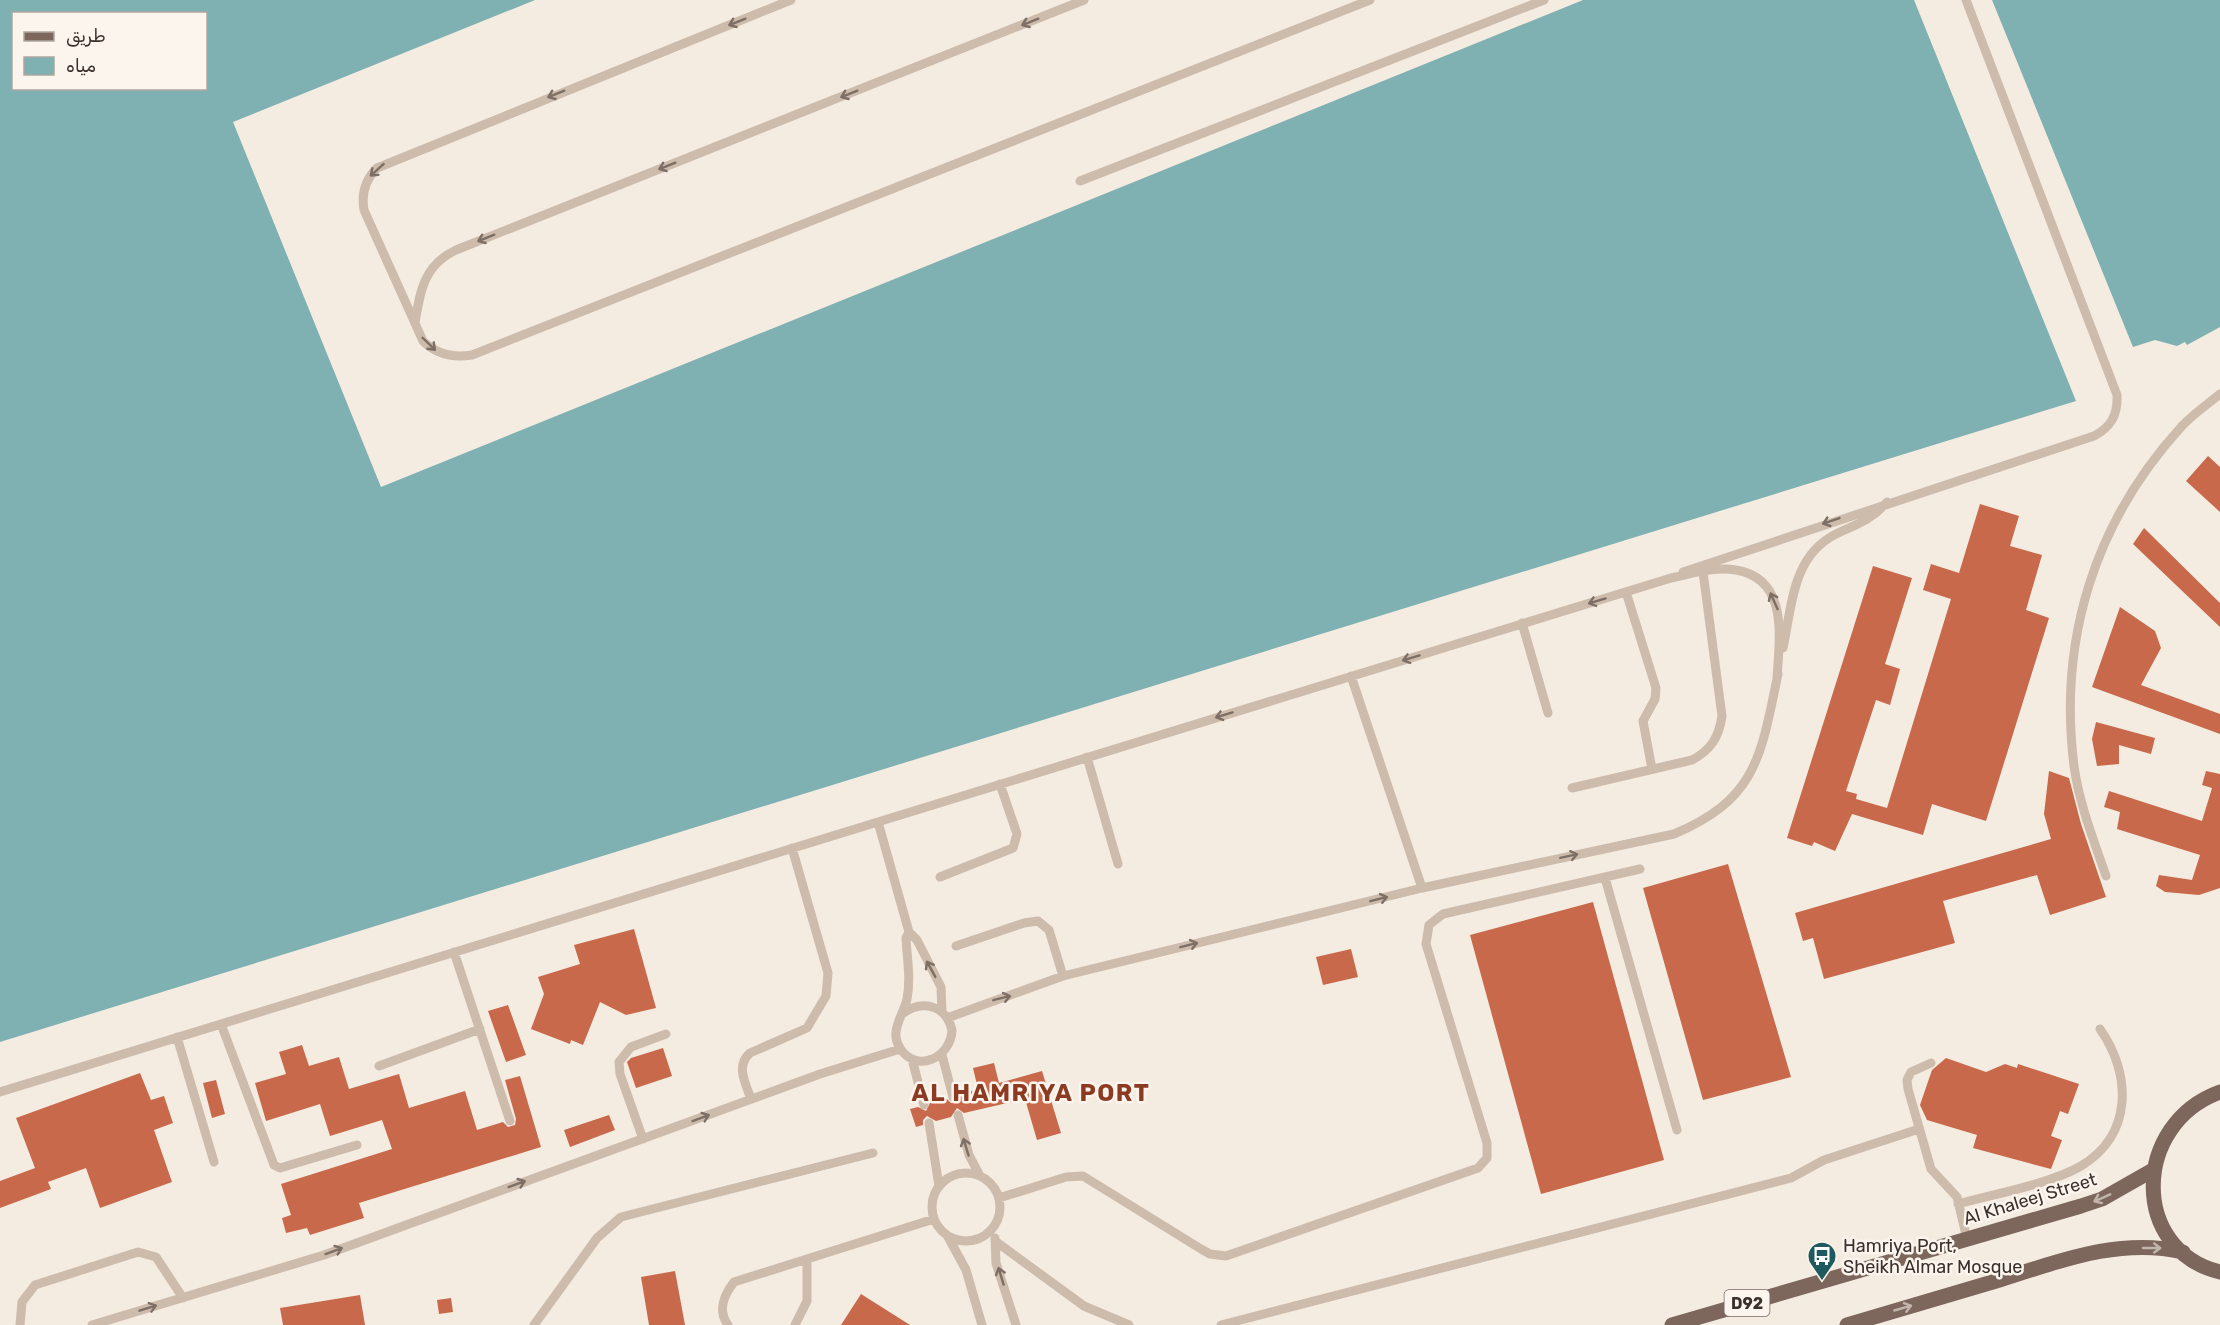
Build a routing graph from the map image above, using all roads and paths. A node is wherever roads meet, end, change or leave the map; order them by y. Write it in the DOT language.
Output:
graph roads {
  1 [pos="791,0"];
  2 [pos="1084,0"];
  3 [pos="1370,0"];
  4 [pos="1544,0"];
  5 [pos="1966,0"];
  6 [pos="1080,181"];
  7 [pos="415,324"];
  8 [pos="2220,394"];
  9 [pos="1887,502"];
  10 [pos="1702,572"];
  11 [pos="1671,578"];
  12 [pos="1626,592"];
  13 [pos="1522,623"];
  14 [pos="1351,676"];
  15 [pos="1777,679"];
  16 [pos="1548,713"];
  17 [pos="1087,757"];
  18 [pos="1652,769"];
  19 [pos="1000,784"];
  20 [pos="1572,788"];
  21 [pos="878,822"];
  22 [pos="792,848"];
  23 [pos="1118,864"];
  24 [pos="1640,869"];
  25 [pos="2106,876"];
  26 [pos="940,877"];
  27 [pos="1605,878"];
  28 [pos="1422,888"];
  29 [pos="909,932"];
  30 [pos="956,946"];
  31 [pos="454,952"];
  32 [pos="1063,976"];
  33 [pos="902,1014"];
  34 [pos="944,1015"];
  35 [pos="221,1024"];
  36 [pos="480,1029"];
  37 [pos="2100,1029"];
  38 [pos="666,1034"];
  39 [pos="177,1037"];
  40 [pos="900,1049"];
  41 [pos="942,1055"];
  42 [pos="912,1059"];
  43 [pos="1931,1063"];
  44 [pos="379,1066"];
  45 [pos="0,1092"];
  46 [pos="2220,1092"];
  47 [pos="953,1096"];
  48 [pos="751,1099"];
  49 [pos="924,1105"];
  50 [pos="958,1115"];
  51 [pos="510,1121"];
  52 [pos="929,1123"];
  53 [pos="1677,1130"];
  54 [pos="1919,1130"];
  55 [pos="643,1139"];
  56 [pos="357,1145"];
  57 [pos="873,1153"];
  58 [pos="214,1162"];
  59 [pos="2153,1170"];
  60 [pos="980,1176"];
  61 [pos="939,1186"];
  62 [pos="999,1198"];
  63 [pos="1958,1204"];
  64 [pos="934,1219"];
  65 [pos="995,1225"];
  66 [pos="947,1235"];
  67 [pos="1967,1239"];
  68 [pos="995,1241"];
  69 [pos="2183,1252"];
  70 [pos="807,1259"];
  71 [pos="2220,1272"];
  72 [pos="183,1298"];
  73 [pos="20,1325"];
  74 [pos="92,1325"];
  75 [pos="534,1325"];
  76 [pos="728,1325"];
  77 [pos="795,1325"];
  78 [pos="982,1325"];
  79 [pos="1016,1325"];
  80 [pos="1129,1325"];
  81 [pos="1221,1325"];
  82 [pos="1672,1325"];
  83 [pos="1847,1325"];
  1 -- 7 [label="lane, one-way"];
  2 -- 7 [label="lane, one-way"];
  7 -- 3 [label="lane, one-way"];
  4 -- 6 [label="lane"];
  5 -- 9 [label="lane"];
  8 -- 25 [label="lane"];
  9 -- 11 [label="lane, one-way"];
  9 -- 15 [label="lane"];
  10 -- 11 [label="lane"];
  15 -- 10 [label="lane, one-way"];
  10 -- 18 [label="lane"];
  11 -- 12 [label="lane"];
  12 -- 13 [label="lane, one-way"];
  12 -- 18 [label="lane"];
  13 -- 14 [label="lane, one-way"];
  13 -- 16 [label="lane"];
  14 -- 17 [label="lane, one-way"];
  14 -- 28 [label="lane"];
  28 -- 15 [label="lane, one-way"];
  17 -- 19 [label="lane"];
  17 -- 23 [label="lane"];
  18 -- 20 [label="lane"];
  19 -- 21 [label="lane"];
  19 -- 26 [label="lane"];
  21 -- 22 [label="lane"];
  21 -- 29 [label="lane"];
  22 -- 31 [label="lane"];
  22 -- 48 [label="lane"];
  24 -- 27 [label="lane"];
  27 -- 53 [label="lane"];
  27 -- 62 [label="lane"];
  32 -- 28 [label="lane, one-way"];
  29 -- 33 [label="lane"];
  34 -- 29 [label="lane, one-way"];
  30 -- 32 [label="lane"];
  31 -- 35 [label="lane"];
  31 -- 36 [label="lane"];
  34 -- 32 [label="lane, one-way"];
  33 -- 34 [label="lane"];
  33 -- 40 [label="lane"];
  34 -- 41 [label="lane"];
  35 -- 39 [label="lane"];
  35 -- 56 [label="lane"];
  36 -- 44 [label="lane"];
  36 -- 51 [label="lane"];
  37 -- 63 [label="lane"];
  38 -- 55 [label="lane"];
  39 -- 45 [label="lane"];
  39 -- 58 [label="lane"];
  40 -- 42 [label="lane"];
  40 -- 48 [label="lane"];
  41 -- 42 [label="lane"];
  41 -- 47 [label="lane"];
  42 -- 49 [label="lane"];
  43 -- 54 [label="lane"];
  46 -- 59 [label="main road"];
  55 -- 48 [label="lane, one-way"];
  60 -- 50 [label="lane, one-way"];
  52 -- 61 [label="lane"];
  54 -- 63 [label="lane"];
  54 -- 81 [label="lane"];
  72 -- 55 [label="lane, one-way"];
  57 -- 75 [label="lane"];
  59 -- 67 [label="main road, Al Khaleej Street / D92, one-way"];
  59 -- 69 [label="main road"];
  60 -- 61 [label="lane"];
  60 -- 62 [label="lane"];
  61 -- 64 [label="lane"];
  62 -- 65 [label="lane"];
  63 -- 67 [label="lane"];
  64 -- 66 [label="lane"];
  64 -- 70 [label="lane"];
  65 -- 66 [label="lane"];
  65 -- 68 [label="lane"];
  66 -- 78 [label="lane"];
  67 -- 82 [label="main road, Al Khaleej Street / D92"];
  79 -- 68 [label="lane, one-way"];
  68 -- 80 [label="lane"];
  69 -- 71 [label="main road"];
  83 -- 69 [label="main road, one-way"];
  70 -- 76 [label="lane"];
  70 -- 77 [label="lane"];
  72 -- 73 [label="lane"];
  74 -- 72 [label="lane, one-way"];
}
